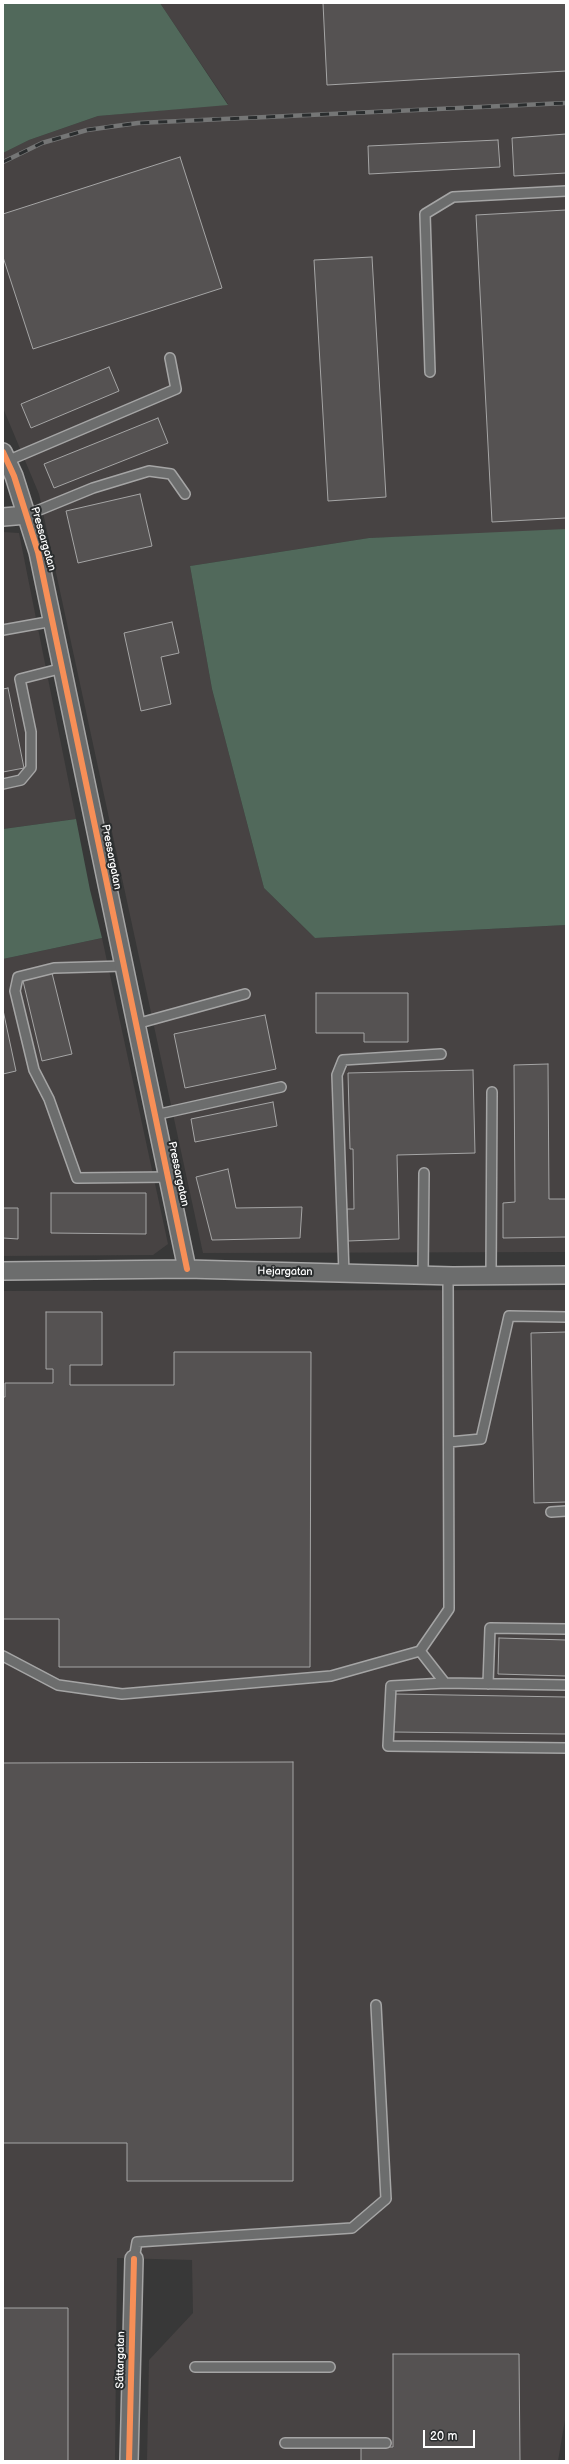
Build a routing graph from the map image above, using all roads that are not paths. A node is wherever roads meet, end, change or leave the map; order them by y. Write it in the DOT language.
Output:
graph roads {
  1 [pos="566,191"];
  2 [pos="170,358"];
  3 [pos="430,372"];
  4 [pos="5,456"];
  5 [pos="185,494"];
  6 [pos="27,515"];
  7 [pos="3,517"];
  8 [pos="54,621"];
  9 [pos="3,630"];
  10 [pos="63,668"];
  11 [pos="3,784"];
  12 [pos="124,966"];
  13 [pos="245,994"];
  14 [pos="136,1024"];
  15 [pos="440,1054"];
  16 [pos="281,1087"];
  17 [pos="492,1092"];
  18 [pos="155,1115"];
  19 [pos="424,1174"];
  20 [pos="168,1177"];
  21 [pos="187,1270"];
  22 [pos="3,1271"];
  23 [pos="344,1273"];
  24 [pos="422,1275"];
  25 [pos="566,1275"];
  26 [pos="448,1276"];
  27 [pos="491,1276"];
  28 [pos="566,1317"];
  29 [pos="449,1442"];
  30 [pos="566,1511"];
  31 [pos="551,1512"];
  32 [pos="566,1629"];
  33 [pos="420,1651"];
  34 [pos="3,1656"];
  35 [pos="445,1684"];
  36 [pos="488,1684"];
  37 [pos="566,1685"];
  38 [pos="566,1748"];
  39 [pos="376,2005"];
  40 [pos="134,2259"];
  41 [pos="195,2366"];
  42 [pos="330,2367"];
  43 [pos="286,2443"];
  44 [pos="386,2443"];
  45 [pos="129,2461"];
  1 -- 3 [label="lane"];
  2 -- 4 [label="lane"];
  4 -- 6 [label="street, Pressargatan"];
  5 -- 6 [label="lane"];
  6 -- 7 [label="street"];
  6 -- 8 [label="street, Pressargatan"];
  8 -- 9 [label="lane"];
  8 -- 10 [label="street, Pressargatan"];
  10 -- 11 [label="lane"];
  10 -- 12 [label="street, Pressargatan"];
  12 -- 14 [label="street, Pressargatan"];
  12 -- 20 [label="lane"];
  13 -- 14 [label="lane"];
  14 -- 18 [label="street, Pressargatan"];
  15 -- 23 [label="lane"];
  16 -- 18 [label="lane"];
  17 -- 27 [label="lane"];
  18 -- 20 [label="street, Pressargatan"];
  19 -- 24 [label="lane"];
  20 -- 21 [label="street, Pressargatan"];
  21 -- 22 [label="street, Hejargatan"];
  21 -- 23 [label="street, Hejargatan"];
  23 -- 24 [label="street, Hejargatan"];
  24 -- 26 [label="street, Hejargatan"];
  25 -- 27 [label="street, Hejargatan"];
  26 -- 27 [label="street, Hejargatan"];
  26 -- 29 [label="lane"];
  28 -- 29 [label="lane"];
  29 -- 33 [label="lane"];
  30 -- 31 [label="lane"];
  32 -- 36 [label="lane"];
  33 -- 34 [label="lane"];
  33 -- 35 [label="lane"];
  35 -- 36 [label="lane"];
  35 -- 38 [label="lane"];
  36 -- 37 [label="lane"];
  39 -- 40 [label="lane"];
  40 -- 45 [label="street, Sättargatan"];
  41 -- 42 [label="lane"];
  43 -- 44 [label="lane"];
}
